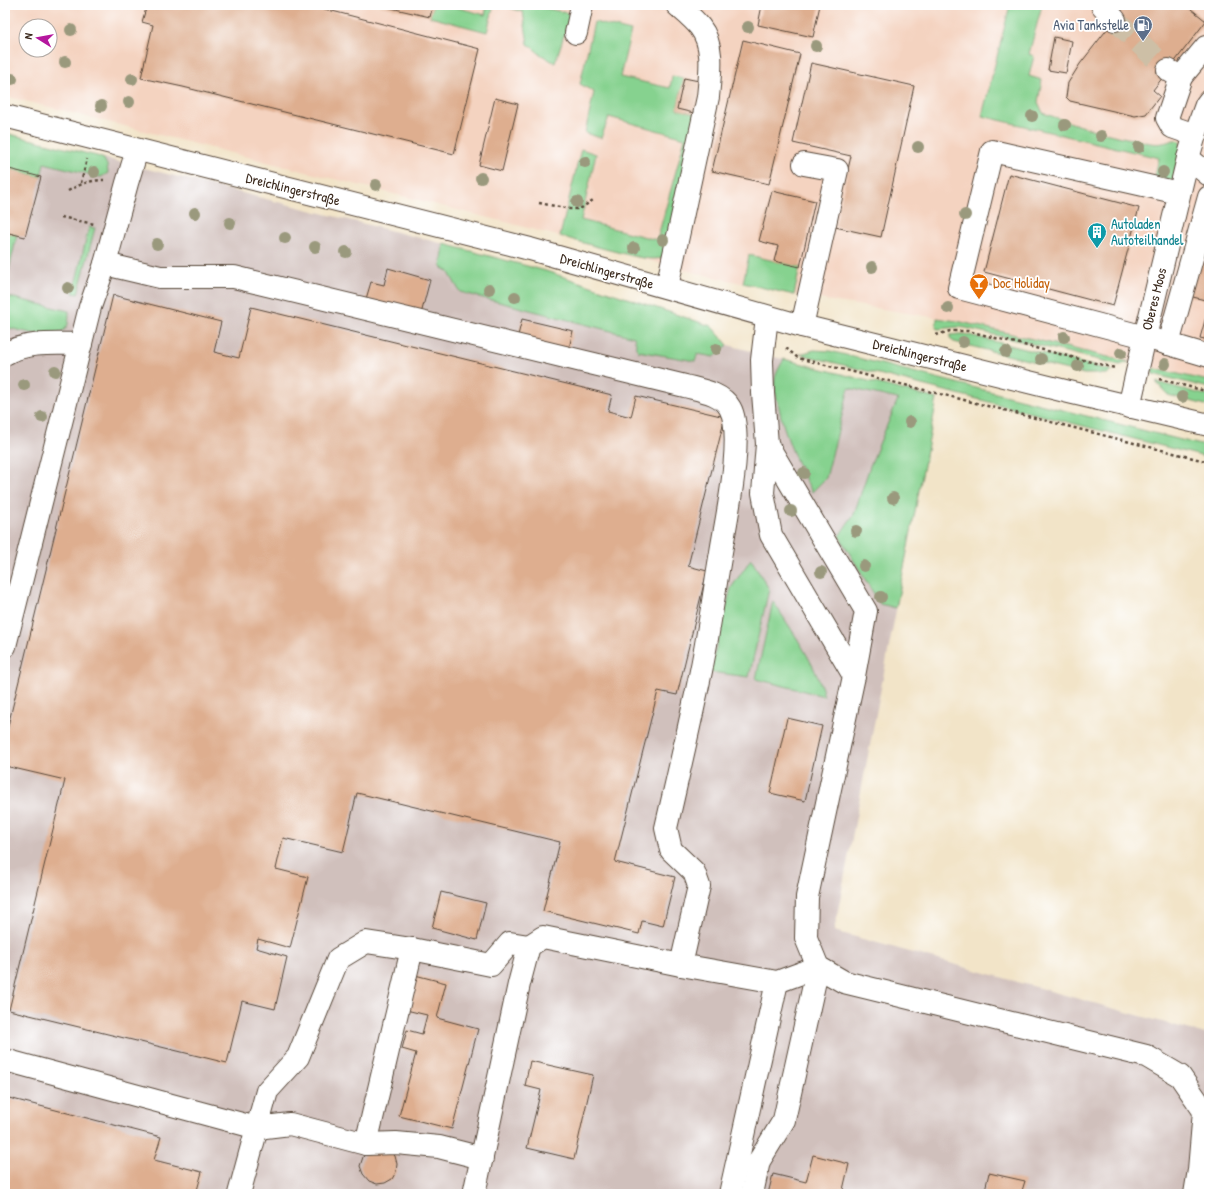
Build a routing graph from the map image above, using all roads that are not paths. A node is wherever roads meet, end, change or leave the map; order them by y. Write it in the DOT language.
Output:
graph roads {
  1 [pos="582,5"];
  2 [pos="677,5"];
  3 [pos="576,33"];
  4 [pos="1209,50"];
  5 [pos="1208,105"];
  6 [pos="5,116"];
  7 [pos="1195,135"];
  8 [pos="137,150"];
  9 [pos="1188,158"];
  10 [pos="804,164"];
  11 [pos="1209,175"];
  12 [pos="1179,193"];
  13 [pos="1209,196"];
  14 [pos="105,264"];
  15 [pos="666,287"];
  16 [pos="766,317"];
  17 [pos="802,326"];
  18 [pos="1144,337"];
  19 [pos="81,344"];
  20 [pos="1168,344"];
  21 [pos="5,354"];
  22 [pos="1209,356"];
  23 [pos="1129,407"];
  24 [pos="1209,425"];
  25 [pos="767,444"];
  26 [pos="5,646"];
  27 [pos="854,676"];
  28 [pos="529,946"];
  29 [pos="412,949"];
  30 [pos="681,965"];
  31 [pos="818,967"];
  32 [pos="777,982"];
  33 [pos="5,1060"];
  34 [pos="257,1128"];
  35 [pos="366,1144"];
  36 [pos="482,1158"];
  37 [pos="239,1194"];
  38 [pos="474,1194"];
  39 [pos="730,1194"];
  40 [pos="752,1194"];
  41 [pos="1195,1194"];
  1 -- 3 [label="street"];
  2 -- 15 [label="street"];
  4 -- 7 [label="street"];
  5 -- 7 [label="street, Oberes Moos"];
  6 -- 8 [label="street, Dreichlingerstraße"];
  7 -- 9 [label="street, Oberes Moos"];
  8 -- 14 [label="street"];
  8 -- 15 [label="street, Dreichlingerstraße"];
  9 -- 11 [label="street"];
  9 -- 12 [label="street, Oberes Moos"];
  10 -- 17 [label="street"];
  12 -- 18 [label="street, Oberes Moos"];
  12 -- 18 [label="street"];
  13 -- 20 [label="street"];
  14 -- 19 [label="street"];
  14 -- 30 [label="street"];
  15 -- 16 [label="street, Dreichlingerstraße"];
  16 -- 17 [label="street, Dreichlingerstraße"];
  16 -- 25 [label="street"];
  17 -- 23 [label="street, Dreichlingerstraße"];
  18 -- 20 [label="street"];
  18 -- 23 [label="street, Oberes Moos"];
  19 -- 21 [label="street"];
  19 -- 26 [label="street"];
  20 -- 22 [label="street"];
  23 -- 24 [label="street, Dreichlingerstraße"];
  25 -- 27 [label="street"];
  25 -- 27 [label="street"];
  27 -- 31 [label="street"];
  28 -- 29 [label="street"];
  28 -- 30 [label="street"];
  28 -- 36 [label="street"];
  29 -- 34 [label="street"];
  29 -- 35 [label="street"];
  30 -- 32 [label="street"];
  31 -- 32 [label="street"];
  31 -- 40 [label="street"];
  31 -- 41 [label="street"];
  32 -- 39 [label="street"];
  33 -- 34 [label="street"];
  34 -- 35 [label="street"];
  34 -- 37 [label="street"];
  35 -- 36 [label="street"];
  36 -- 38 [label="street"];
}
